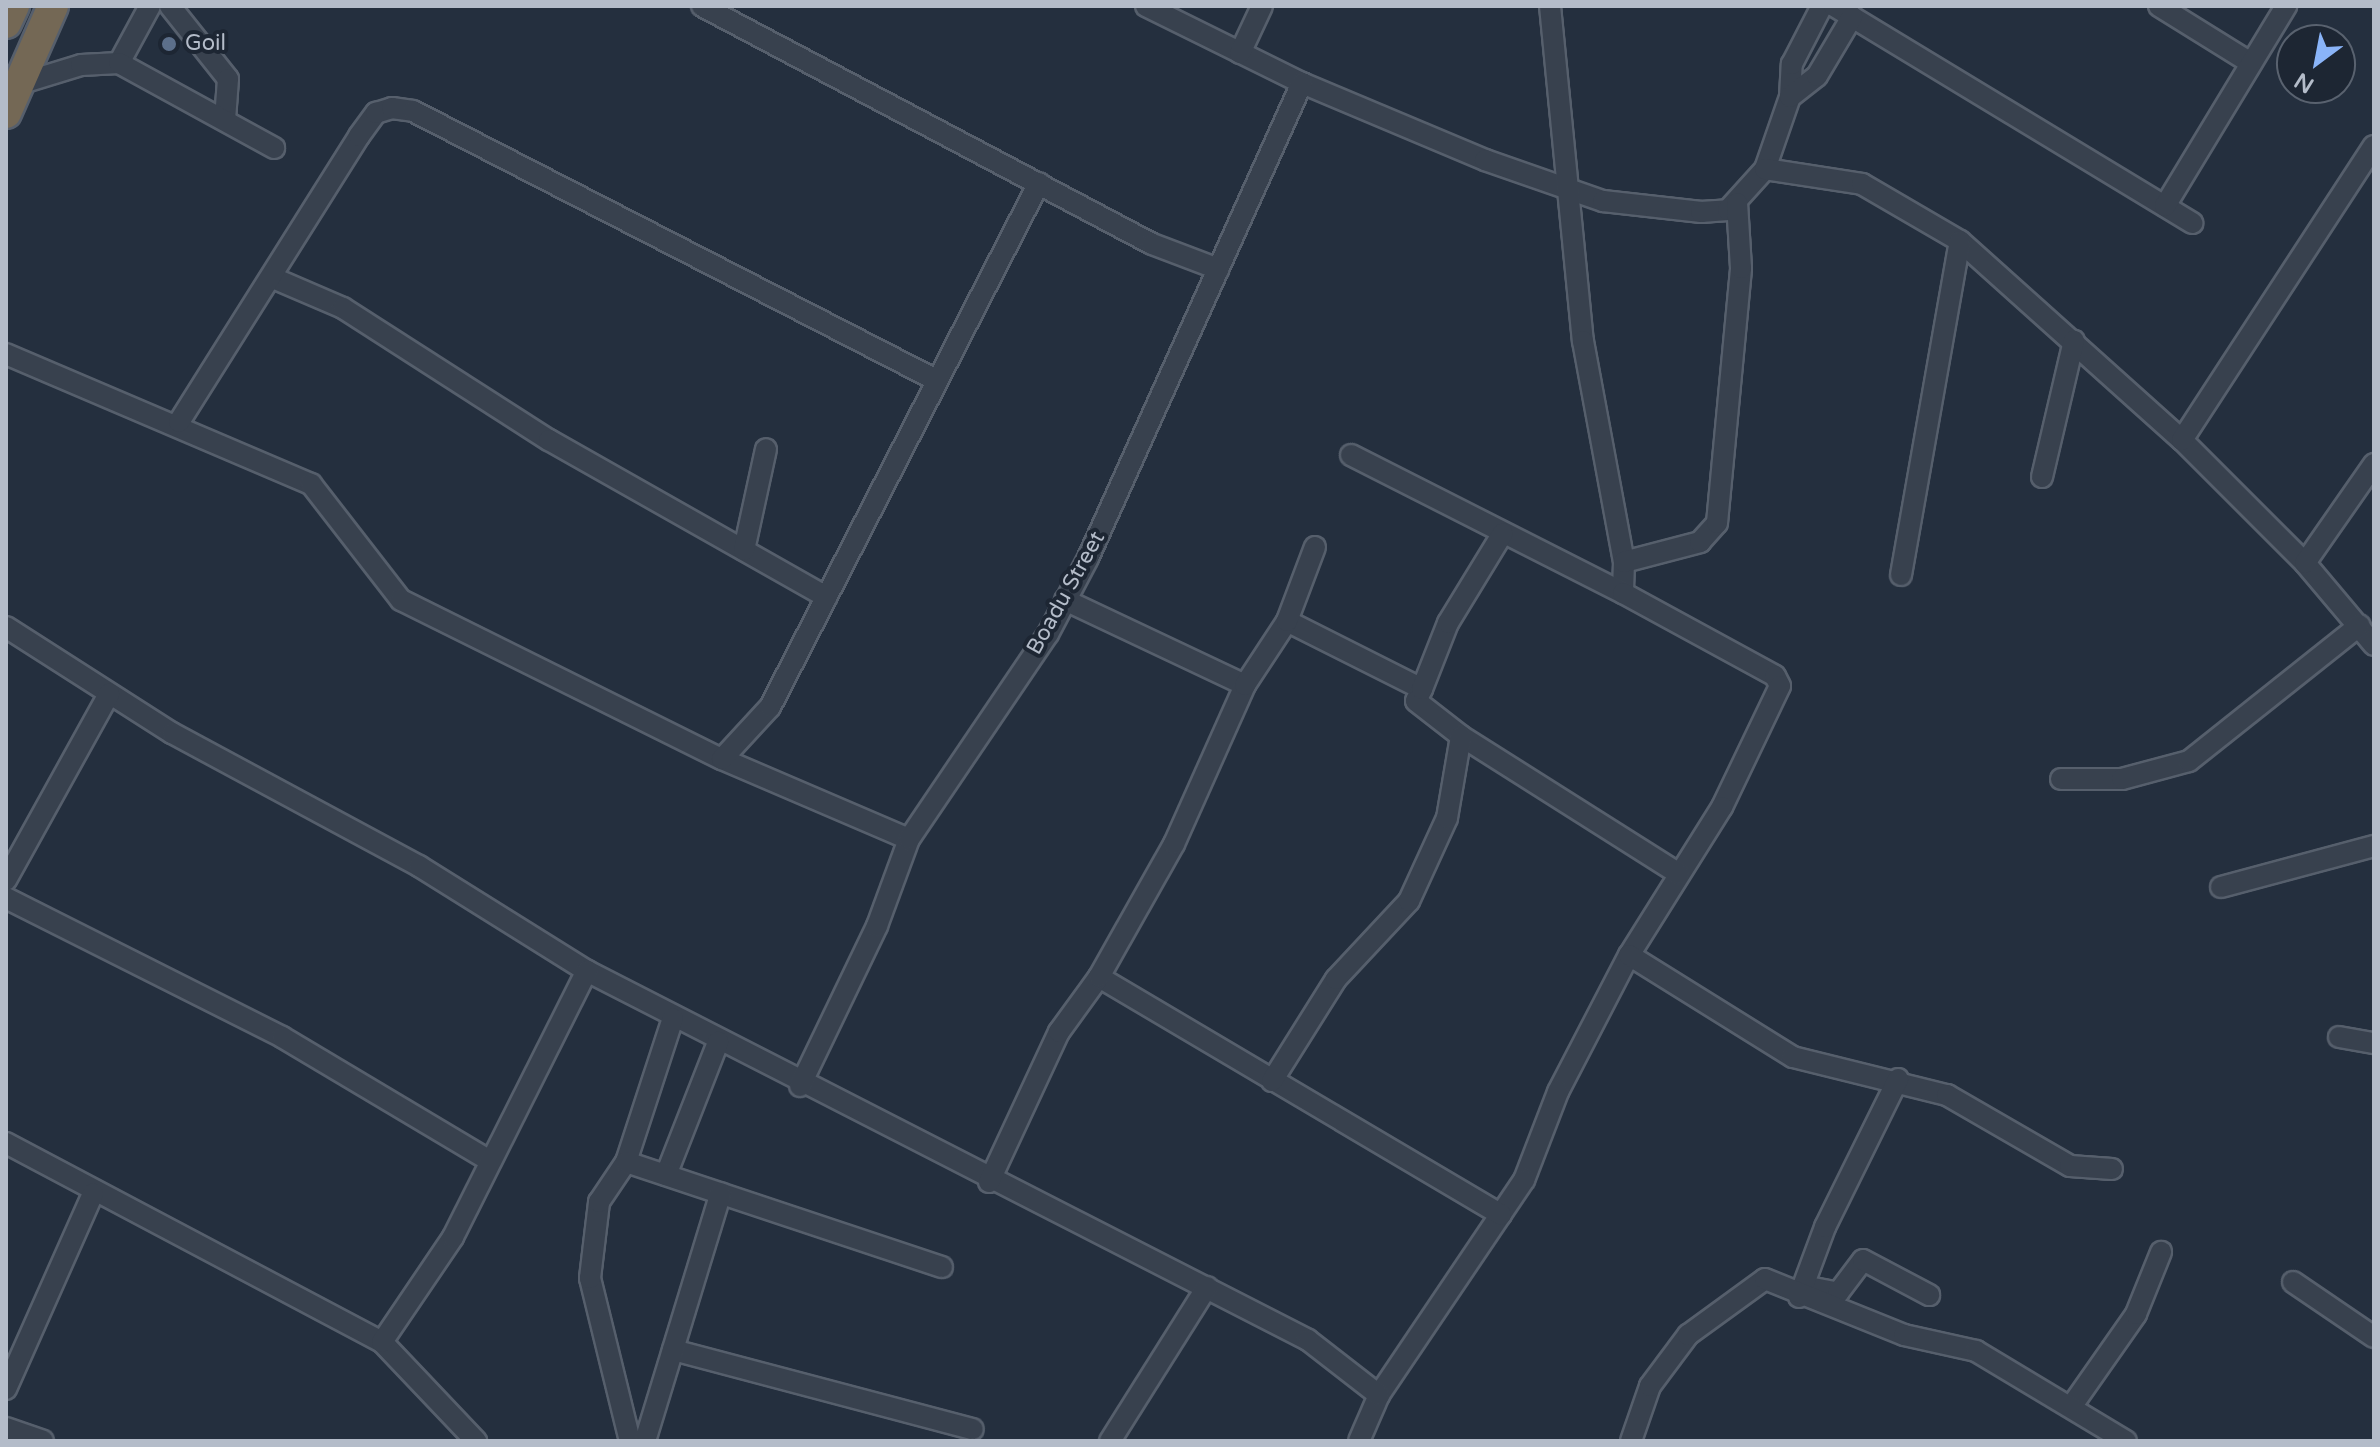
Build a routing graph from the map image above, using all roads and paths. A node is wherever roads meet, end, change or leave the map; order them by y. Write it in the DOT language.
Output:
graph roads {
  1 [pos="14,6"];
  2 [pos="53,6"];
  3 [pos="150,6"];
  4 [pos="170,6"];
  5 [pos="702,6"];
  6 [pos="1146,6"];
  7 [pos="1262,6"];
  8 [pos="1550,6"];
  9 [pos="1822,6"];
  10 [pos="2159,6"];
  11 [pos="2286,6"];
  12 [pos="1843,11"];
  13 [pos="6,23"];
  14 [pos="1240,53"];
  15 [pos="119,63"];
  16 [pos="2251,63"];
  17 [pos="1302,83"];
  18 [pos="19,84"];
  19 [pos="1790,97"];
  20 [pos="6,113"];
  21 [pos="225,120"];
  22 [pos="2374,146"];
  23 [pos="274,148"];
  24 [pos="1765,169"];
  25 [pos="1039,183"];
  26 [pos="1565,189"];
  27 [pos="1737,203"];
  28 [pos="2165,206"];
  29 [pos="2193,223"];
  30 [pos="1960,241"];
  31 [pos="1218,269"];
  32 [pos="273,278"];
  33 [pos="2074,341"];
  34 [pos="6,354"];
  35 [pos="936,380"];
  36 [pos="179,422"];
  37 [pos="2182,440"];
  38 [pos="766,449"];
  39 [pos="1351,455"];
  40 [pos="2374,464"];
  41 [pos="2042,477"];
  42 [pos="1503,533"];
  43 [pos="1315,547"];
  44 [pos="744,550"];
  45 [pos="1624,562"];
  46 [pos="2305,563"];
  47 [pos="1901,575"];
  48 [pos="1623,593"];
  49 [pos="827,597"];
  50 [pos="1065,600"];
  51 [pos="1287,621"];
  52 [pos="2360,625"];
  53 [pos="6,627"];
  54 [pos="2374,645"];
  55 [pos="1245,685"];
  56 [pos="1422,689"];
  57 [pos="109,694"];
  58 [pos="1461,736"];
  59 [pos="722,759"];
  60 [pos="2061,779"];
  61 [pos="909,839"];
  62 [pos="2374,846"];
  63 [pos="1679,874"];
  64 [pos="6,880"];
  65 [pos="2221,887"];
  66 [pos="6,898"];
  67 [pos="1629,955"];
  68 [pos="587,971"];
  69 [pos="1099,977"];
  70 [pos="673,1018"];
  71 [pos="2339,1037"];
  72 [pos="718,1042"];
  73 [pos="2374,1043"];
  74 [pos="1898,1079"];
  75 [pos="1272,1081"];
  76 [pos="800,1086"];
  77 [pos="6,1143"];
  78 [pos="490,1161"];
  79 [pos="626,1162"];
  80 [pos="2112,1169"];
  81 [pos="666,1175"];
  82 [pos="989,1182"];
  83 [pos="721,1193"];
  84 [pos="93,1194"];
  85 [pos="1501,1215"];
  86 [pos="2161,1252"];
  87 [pos="942,1267"];
  88 [pos="2293,1282"];
  89 [pos="1207,1287"];
  90 [pos="1801,1291"];
  91 [pos="1929,1295"];
  92 [pos="2374,1337"];
  93 [pos="382,1342"];
  94 [pos="673,1350"];
  95 [pos="6,1389"];
  96 [pos="1379,1395"];
  97 [pos="2071,1407"];
  98 [pos="6,1428"];
  99 [pos="973,1429"];
  100 [pos="1640,1438"];
  101 [pos="43,1441"];
  102 [pos="476,1441"];
  103 [pos="630,1441"];
  104 [pos="645,1441"];
  105 [pos="1110,1441"];
  106 [pos="1359,1441"];
  107 [pos="2126,1441"];
  1 -- 13 [label="highway"];
  2 -- 18 [label="highway"];
  3 -- 15 [label="street"];
  4 -- 21 [label="street"];
  5 -- 25 [label="street"];
  6 -- 14 [label="street"];
  7 -- 14 [label="street"];
  8 -- 26 [label="street"];
  9 -- 19 [label="street"];
  10 -- 16 [label="street"];
  11 -- 16 [label="street"];
  12 -- 19 [label="street"];
  12 -- 28 [label="street"];
  14 -- 17 [label="street"];
  15 -- 18 [label="street"];
  15 -- 21 [label="street"];
  16 -- 28 [label="street"];
  17 -- 26 [label="street"];
  17 -- 31 [label="street, Boadu Street"];
  18 -- 20 [label="highway"];
  19 -- 24 [label="street"];
  21 -- 23 [label="street"];
  22 -- 37 [label="street"];
  24 -- 27 [label="street"];
  24 -- 30 [label="street"];
  25 -- 31 [label="street"];
  25 -- 35 [label="street"];
  26 -- 27 [label="street"];
  26 -- 45 [label="street"];
  27 -- 45 [label="street"];
  28 -- 29 [label="street"];
  30 -- 33 [label="street"];
  30 -- 47 [label="street"];
  31 -- 50 [label="street, Boadu Street"];
  32 -- 35 [label="street"];
  32 -- 36 [label="street"];
  32 -- 44 [label="street"];
  33 -- 37 [label="street"];
  33 -- 41 [label="street"];
  34 -- 36 [label="street"];
  35 -- 49 [label="street"];
  36 -- 59 [label="street"];
  37 -- 46 [label="street"];
  38 -- 44 [label="street"];
  39 -- 42 [label="street"];
  40 -- 46 [label="street"];
  42 -- 48 [label="street"];
  42 -- 56 [label="street"];
  43 -- 51 [label="street"];
  44 -- 49 [label="street"];
  45 -- 48 [label="street"];
  46 -- 52 [label="street"];
  48 -- 63 [label="street"];
  49 -- 59 [label="street"];
  50 -- 55 [label="street"];
  50 -- 61 [label="street, Boadu Street"];
  51 -- 55 [label="street"];
  51 -- 56 [label="street"];
  52 -- 54 [label="street"];
  52 -- 60 [label="street"];
  53 -- 57 [label="street"];
  55 -- 69 [label="street"];
  56 -- 58 [label="street"];
  57 -- 64 [label="street"];
  57 -- 68 [label="street"];
  58 -- 63 [label="street"];
  58 -- 75 [label="street"];
  59 -- 61 [label="street"];
  61 -- 76 [label="street, Boadu Street"];
  62 -- 65 [label="street"];
  63 -- 67 [label="street"];
  66 -- 78 [label="street"];
  67 -- 74 [label="street"];
  67 -- 85 [label="street"];
  68 -- 70 [label="street"];
  68 -- 78 [label="street"];
  69 -- 75 [label="street"];
  69 -- 82 [label="street"];
  70 -- 72 [label="street"];
  70 -- 79 [label="street"];
  71 -- 73 [label="street"];
  72 -- 76 [label="street"];
  72 -- 81 [label="street"];
  74 -- 80 [label="street"];
  74 -- 90 [label="street"];
  75 -- 85 [label="street"];
  76 -- 82 [label="street"];
  77 -- 84 [label="street"];
  78 -- 93 [label="street"];
  79 -- 81 [label="street"];
  79 -- 103 [label="street"];
  81 -- 83 [label="street"];
  82 -- 89 [label="street"];
  83 -- 87 [label="street"];
  83 -- 94 [label="street"];
  84 -- 93 [label="street"];
  84 -- 95 [label="street"];
  85 -- 96 [label="street"];
  86 -- 97 [label="street"];
  88 -- 92 [label="street"];
  89 -- 96 [label="street"];
  89 -- 105 [label="street"];
  90 -- 91 [label="street"];
  90 -- 97 [label="street"];
  90 -- 100 [label="street"];
  93 -- 102 [label="street"];
  94 -- 99 [label="street"];
  94 -- 104 [label="street"];
  96 -- 106 [label="street"];
  97 -- 107 [label="street"];
  98 -- 101 [label="street"];
}
